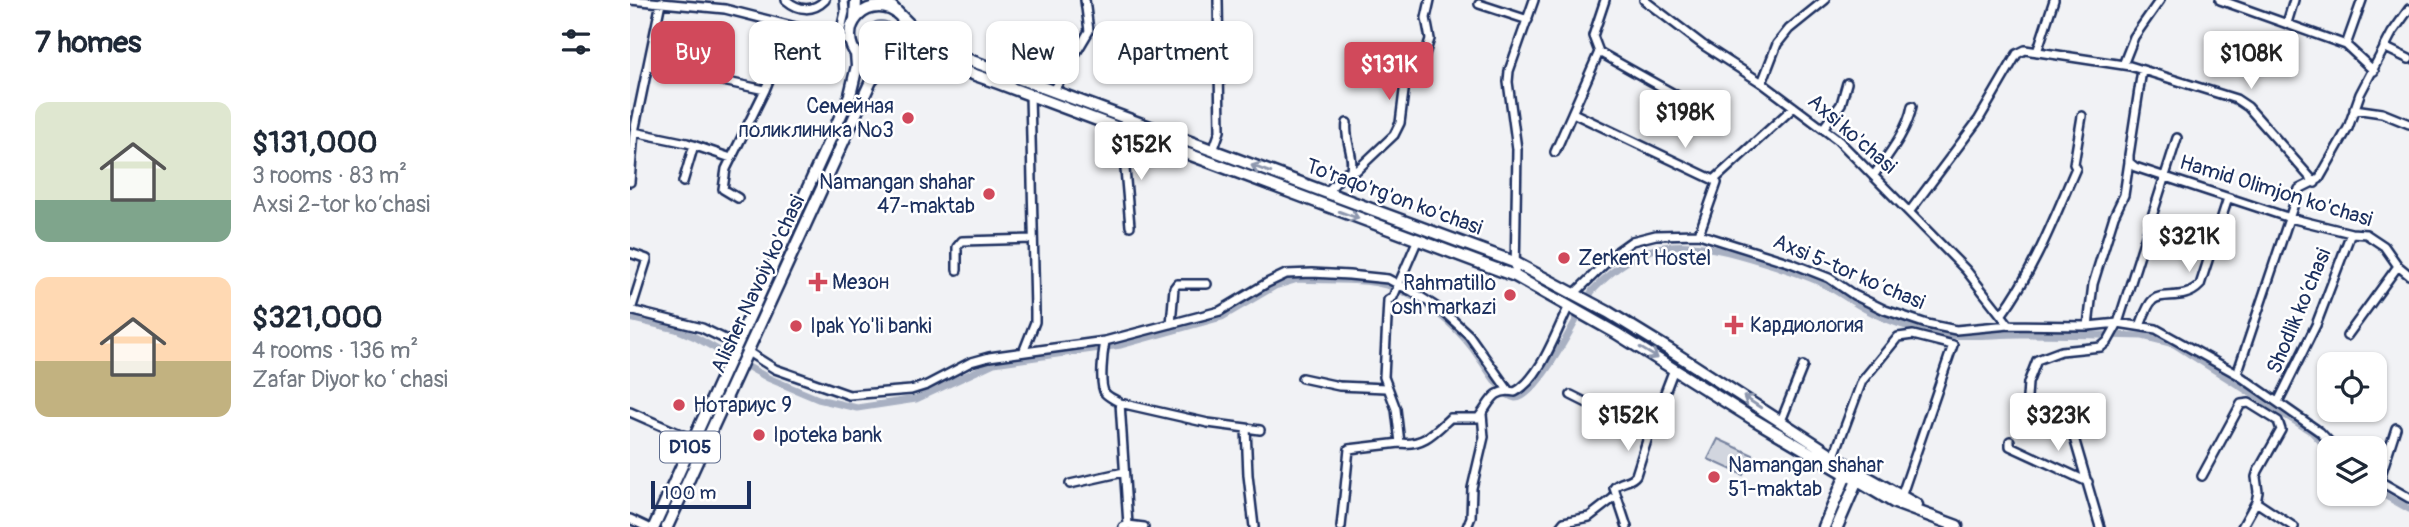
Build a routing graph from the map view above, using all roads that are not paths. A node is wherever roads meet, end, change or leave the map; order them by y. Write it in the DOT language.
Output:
graph roads {
  1 [pos="630,0"];
  2 [pos="786,0"];
  3 [pos="825,0"];
  4 [pos="844,0"];
  5 [pos="856,0"];
  6 [pos="885,0"];
  7 [pos="1085,0"];
  8 [pos="1219,0"];
  9 [pos="1430,0"];
  10 [pos="1534,0"];
  11 [pos="1605,0"];
  12 [pos="1644,0"];
  13 [pos="1825,0"];
  14 [pos="2054,0"];
  15 [pos="2160,0"];
  16 [pos="2220,0"];
  17 [pos="2294,0"];
  18 [pos="2362,0"];
  19 [pos="661,2"];
  20 [pos="1479,4"];
  21 [pos="1658,4"];
  22 [pos="2409,9"];
  23 [pos="901,16"];
  24 [pos="855,20"];
  25 [pos="1528,20"];
  26 [pos="772,21"];
  27 [pos="843,21"];
  28 [pos="904,21"];
  29 [pos="2287,23"];
  30 [pos="845,40"];
  31 [pos="851,41"];
  32 [pos="2346,45"];
  33 [pos="2384,47"];
  34 [pos="1599,52"];
  35 [pos="2038,52"];
  36 [pos="856,53"];
  37 [pos="859,55"];
  38 [pos="2409,59"];
  39 [pos="648,65"];
  40 [pos="2123,65"];
  41 [pos="2142,70"];
  42 [pos="2374,71"];
  43 [pos="972,75"];
  44 [pos="1762,83"];
  45 [pos="1847,83"];
  46 [pos="767,84"];
  47 [pos="871,84"];
  48 [pos="765,90"];
  49 [pos="1053,92"];
  50 [pos="1030,94"];
  51 [pos="1683,99"];
  52 [pos="1912,106"];
  53 [pos="1794,107"];
  54 [pos="2354,109"];
  55 [pos="1573,113"];
  56 [pos="2082,116"];
  57 [pos="1347,123"];
  58 [pos="2409,124"];
  59 [pos="1824,127"];
  60 [pos="634,131"];
  61 [pos="1138,136"];
  62 [pos="2176,138"];
  63 [pos="694,145"];
  64 [pos="1213,152"];
  65 [pos="1555,152"];
  66 [pos="732,158"];
  67 [pos="2129,162"];
  68 [pos="1350,172"];
  69 [pos="1874,175"];
  70 [pos="2164,176"];
  71 [pos="1714,180"];
  72 [pos="630,182"];
  73 [pos="683,182"];
  74 [pos="2315,183"];
  75 [pos="1326,193"];
  76 [pos="738,198"];
  77 [pos="2228,198"];
  78 [pos="1910,211"];
  79 [pos="2290,218"];
  80 [pos="1130,226"];
  81 [pos="1699,233"];
  82 [pos="2351,233"];
  83 [pos="1032,239"];
  84 [pos="1418,240"];
  85 [pos="630,253"];
  86 [pos="1514,262"];
  87 [pos="2399,266"];
  88 [pos="957,270"];
  89 [pos="2409,275"];
  90 [pos="1515,276"];
  91 [pos="1207,284"];
  92 [pos="1398,287"];
  93 [pos="1575,294"];
  94 [pos="1569,306"];
  95 [pos="630,310"];
  96 [pos="2002,314"];
  97 [pos="1171,324"];
  98 [pos="2009,325"];
  99 [pos="2088,326"];
  100 [pos="2117,326"];
  101 [pos="2140,326"];
  102 [pos="2347,336"];
  103 [pos="1105,343"];
  104 [pos="737,346"];
  105 [pos="1024,351"];
  106 [pos="747,354"];
  107 [pos="1802,366"];
  108 [pos="1674,369"];
  109 [pos="2237,374"];
  110 [pos="1302,378"];
  111 [pos="1386,388"];
  112 [pos="1508,390"];
  113 [pos="1571,395"];
  114 [pos="2278,402"];
  115 [pos="1120,403"];
  116 [pos="2286,408"];
  117 [pos="630,412"];
  118 [pos="1482,414"];
  119 [pos="1781,421"];
  120 [pos="2278,421"];
  121 [pos="1246,428"];
  122 [pos="2396,428"];
  123 [pos="1260,430"];
  124 [pos="1649,434"];
  125 [pos="2324,436"];
  126 [pos="694,440"];
  127 [pos="2010,441"];
  128 [pos="1400,443"];
  129 [pos="704,449"];
  130 [pos="2387,453"];
  131 [pos="1833,456"];
  132 [pos="1848,471"];
  133 [pos="1124,472"];
  134 [pos="2202,476"];
  135 [pos="1858,477"];
  136 [pos="2088,482"];
  137 [pos="1070,484"];
  138 [pos="2387,486"];
  139 [pos="1616,496"];
  140 [pos="1900,497"];
  141 [pos="2409,498"];
  142 [pos="2256,502"];
  143 [pos="630,519"];
  144 [pos="1126,526"];
  145 [pos="1958,526"];
  146 [pos="647,527"];
  147 [pos="654,527"];
  148 [pos="667,527"];
  149 [pos="1144,527"];
  150 [pos="1254,527"];
  151 [pos="1341,527"];
  152 [pos="1467,527"];
  153 [pos="1560,527"];
  154 [pos="1628,527"];
  155 [pos="1824,527"];
  156 [pos="1837,527"];
  157 [pos="2100,527"];
  158 [pos="2242,527"];
  159 [pos="2294,527"];
  1 -- 19 [label="street"];
  2 -- 3 [label="street"];
  4 -- 27 [label="street"];
  5 -- 24 [label="main road"];
  6 -- 23 [label="main road"];
  7 -- 49 [label="street"];
  8 -- 64 [label="street"];
  9 -- 68 [label="street"];
  10 -- 25 [label="street"];
  11 -- 34 [label="street"];
  12 -- 21 [label="street, Axsi ko'chasi"];
  13 -- 44 [label="street"];
  14 -- 35 [label="street"];
  15 -- 40 [label="street"];
  16 -- 29 [label="street"];
  17 -- 29 [label="street"];
  18 -- 32 [label="street"];
  19 -- 26 [label="street"];
  19 -- 39 [label="street"];
  20 -- 25 [label="street"];
  21 -- 44 [label="street, Axsi ko'chasi"];
  22 -- 33 [label="street"];
  23 -- 24 [label="main road"];
  23 -- 28 [label="main road, D105"];
  23 -- 49 [label="main road, To'raqo'rg'on ko'chasi"];
  24 -- 31 [label="main road"];
  25 -- 86 [label="street"];
  29 -- 32 [label="street"];
  30 -- 31 [label="street"];
  31 -- 36 [label="main road, D105"];
  32 -- 42 [label="street"];
  33 -- 38 [label="street"];
  33 -- 42 [label="street"];
  34 -- 51 [label="street"];
  34 -- 55 [label="street"];
  35 -- 40 [label="street"];
  35 -- 78 [label="street"];
  36 -- 37 [label="main road"];
  36 -- 104 [label="main road, D105"];
  39 -- 48 [label="street"];
  39 -- 60 [label="street"];
  40 -- 41 [label="street"];
  41 -- 67 [label="street"];
  41 -- 74 [label="street"];
  42 -- 54 [label="street"];
  43 -- 50 [label="main road, To'raqo'rg'on ko'chasi"];
  44 -- 53 [label="street, Axsi ko'chasi"];
  45 -- 59 [label="street"];
  46 -- 48 [label="street"];
  47 -- 106 [label="main road, Alisher Navoiy ko'chasi / D105"];
  48 -- 66 [label="street"];
  49 -- 64 [label="main road, To'raqo'rg'on ko'chasi"];
  50 -- 61 [label="main road, To'raqo'rg'on ko'chasi"];
  50 -- 83 [label="street"];
  52 -- 69 [label="street"];
  53 -- 59 [label="street, Axsi ko'chasi"];
  53 -- 71 [label="street"];
  54 -- 58 [label="street"];
  54 -- 74 [label="street"];
  55 -- 65 [label="street"];
  55 -- 71 [label="street"];
  56 -- 96 [label="street"];
  57 -- 68 [label="street"];
  59 -- 69 [label="street, Axsi ko'chasi"];
  60 -- 63 [label="street"];
  60 -- 72 [label="street"];
  61 -- 80 [label="street"];
  61 -- 84 [label="main road, To'raqo'rg'on ko'chasi, one-way"];
  62 -- 70 [label="street"];
  63 -- 66 [label="street"];
  63 -- 73 [label="street"];
  75 -- 64 [label="main road, To'raqo'rg'on ko'chasi, one-way"];
  66 -- 76 [label="street"];
  67 -- 70 [label="street, Hamid Olimjon ko'chasi"];
  67 -- 99 [label="street"];
  68 -- 75 [label="street"];
  69 -- 78 [label="street, Axsi ko'chasi"];
  70 -- 77 [label="street, Hamid Olimjon ko'chasi"];
  70 -- 100 [label="street"];
  71 -- 81 [label="street"];
  74 -- 79 [label="street"];
  75 -- 86 [label="main road, To'raqo'rg'on ko'chasi"];
  77 -- 79 [label="street, Hamid Olimjon ko'chasi"];
  77 -- 101 [label="street"];
  78 -- 96 [label="street, Axsi ko'chasi"];
  79 -- 82 [label="street, Hamid Olimjon ko'chasi"];
  79 -- 109 [label="street"];
  81 -- 93 [label="street, Аxsi 5-tor koʼchasi"];
  81 -- 98 [label="street, Аxsi 5-tor koʼchasi"];
  82 -- 87 [label="street, Hamid Olimjon ko'chasi"];
  82 -- 114 [label="street, Shodlik ko‘chasi"];
  83 -- 88 [label="street"];
  83 -- 105 [label="street"];
  84 -- 90 [label="main road, To'raqo'rg'on ko'chasi"];
  84 -- 92 [label="street"];
  85 -- 95 [label="street"];
  86 -- 90 [label="street"];
  86 -- 93 [label="main road, To'raqo'rg'on ko'chasi"];
  87 -- 89 [label="street, Hamid Olimjon ko'chasi"];
  87 -- 102 [label="street"];
  90 -- 94 [label="main road, To'raqo'rg'on ko'chasi"];
  91 -- 97 [label="street"];
  92 -- 97 [label="street"];
  92 -- 111 [label="street"];
  92 -- 112 [label="street"];
  119 -- 93 [label="main road, To'raqo'rg'on ko'chasi, one-way"];
  94 -- 108 [label="main road, To'raqo'rg'on ko'chasi, one-way"];
  94 -- 112 [label="street"];
  95 -- 104 [label="street"];
  96 -- 98 [label="street, Axsi ko'chasi"];
  97 -- 103 [label="street"];
  98 -- 99 [label="street, Аxsi 5-tor koʼchasi"];
  99 -- 100 [label="street, Аxsi 5-tor koʼchasi"];
  100 -- 101 [label="street, Аxsi 5-tor koʼchasi"];
  100 -- 136 [label="street"];
  101 -- 109 [label="street, Аxsi 5-tor koʼchasi"];
  103 -- 105 [label="street"];
  103 -- 115 [label="street"];
  104 -- 126 [label="main road, D105"];
  105 -- 106 [label="street"];
  106 -- 129 [label="main road, Alisher Navoiy ko'chasi / D105"];
  107 -- 119 [label="street"];
  108 -- 124 [label="street"];
  108 -- 132 [label="main road, To'raqo'rg'on ko'chasi"];
  109 -- 114 [label="street, Аxsi 5-tor koʼchasi"];
  110 -- 111 [label="street"];
  111 -- 128 [label="street"];
  112 -- 118 [label="street"];
  113 -- 124 [label="street"];
  114 -- 116 [label="street, Аxsi 5-tor koʼchasi"];
  115 -- 121 [label="street"];
  115 -- 133 [label="street"];
  116 -- 120 [label="street"];
  116 -- 125 [label="street, Аxsi 5-tor koʼchasi"];
  117 -- 126 [label="street"];
  118 -- 128 [label="street"];
  118 -- 152 [label="street"];
  119 -- 131 [label="main road, To'raqo'rg'on ko'chasi"];
  120 -- 134 [label="street"];
  120 -- 142 [label="street"];
  121 -- 123 [label="street"];
  121 -- 150 [label="street"];
  122 -- 130 [label="street"];
  124 -- 139 [label="street"];
  126 -- 129 [label="street"];
  126 -- 147 [label="main road, D105"];
  127 -- 136 [label="street"];
  128 -- 151 [label="street"];
  129 -- 148 [label="main road, Alisher Navoiy ko'chasi / D105"];
  131 -- 132 [label="main road, To'raqo'rg'on ko'chasi"];
  131 -- 140 [label="street"];
  132 -- 135 [label="main road"];
  132 -- 155 [label="main road"];
  133 -- 137 [label="street"];
  133 -- 144 [label="street"];
  135 -- 140 [label="main road"];
  135 -- 145 [label="main road"];
  135 -- 156 [label="main road"];
  136 -- 157 [label="street"];
  138 -- 141 [label="street"];
  139 -- 153 [label="street"];
  139 -- 154 [label="street"];
  140 -- 145 [label="main road"];
  142 -- 158 [label="street"];
  142 -- 159 [label="street"];
  143 -- 146 [label="street"];
  144 -- 149 [label="street"];
}
